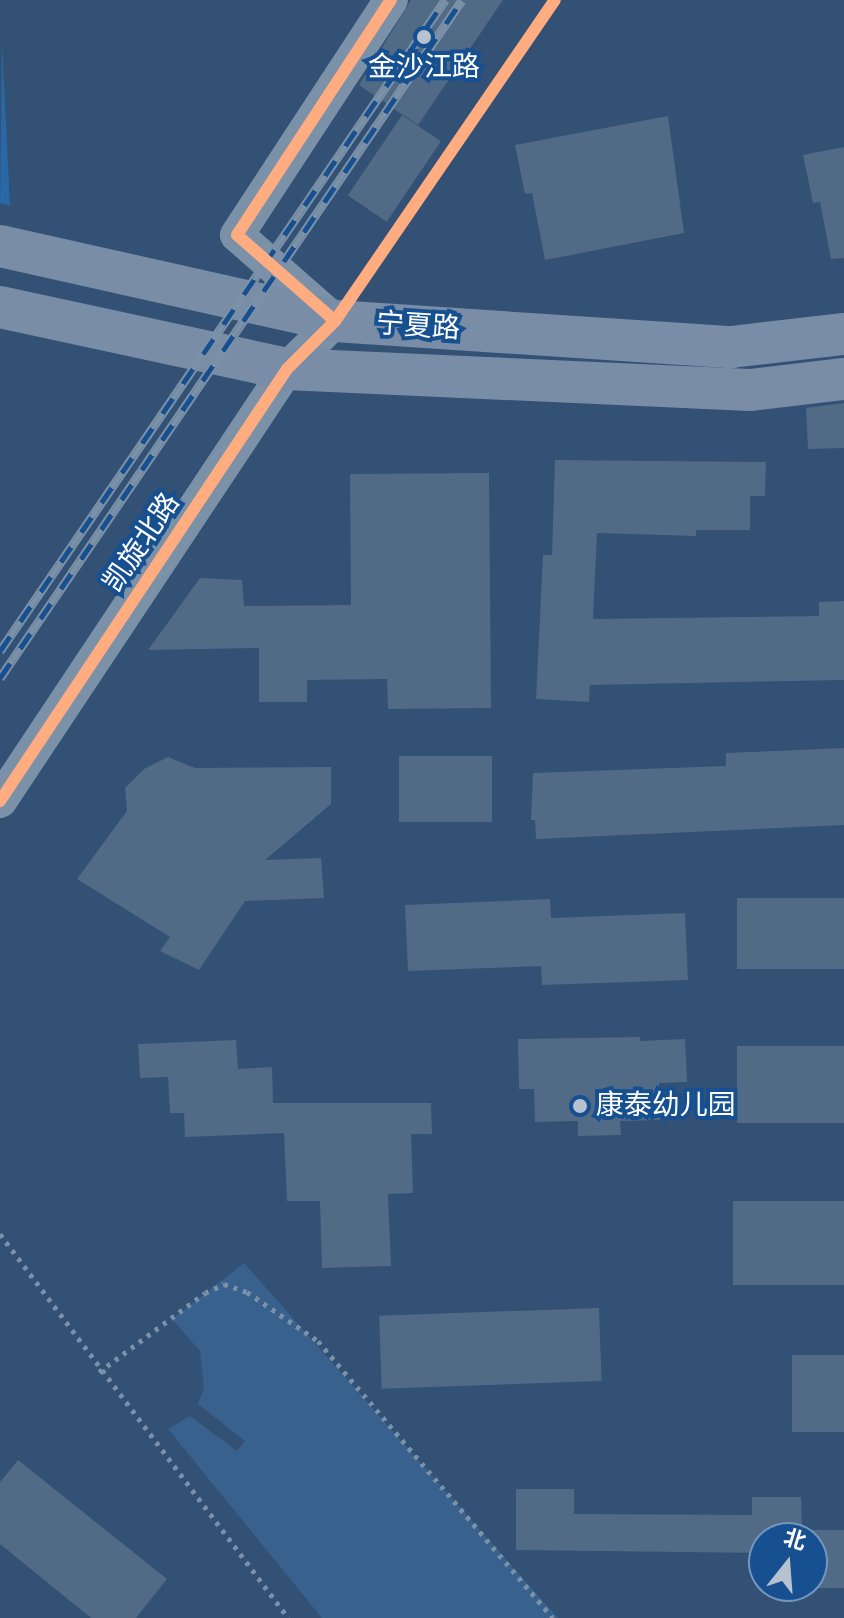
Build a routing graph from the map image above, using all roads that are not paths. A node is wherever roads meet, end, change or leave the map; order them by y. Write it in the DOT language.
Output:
graph roads {
  1 [pos="391,0"];
  2 [pos="0,246"];
  3 [pos="0,307"];
  4 [pos="335,321"];
  5 [pos="844,334"];
  6 [pos="287,369"];
  7 [pos="844,379"];
  8 [pos="0,801"];
  1 -- 4 [label="street"];
  2 -- 4 [label="main road, 宁夏路"];
  3 -- 6 [label="main road, 宁夏路"];
  4 -- 5 [label="main road, 宁夏路"];
  4 -- 6 [label="street, 凯旋北路"];
  6 -- 7 [label="main road, 宁夏路"];
  6 -- 8 [label="street, 凯旋北路"];
}
